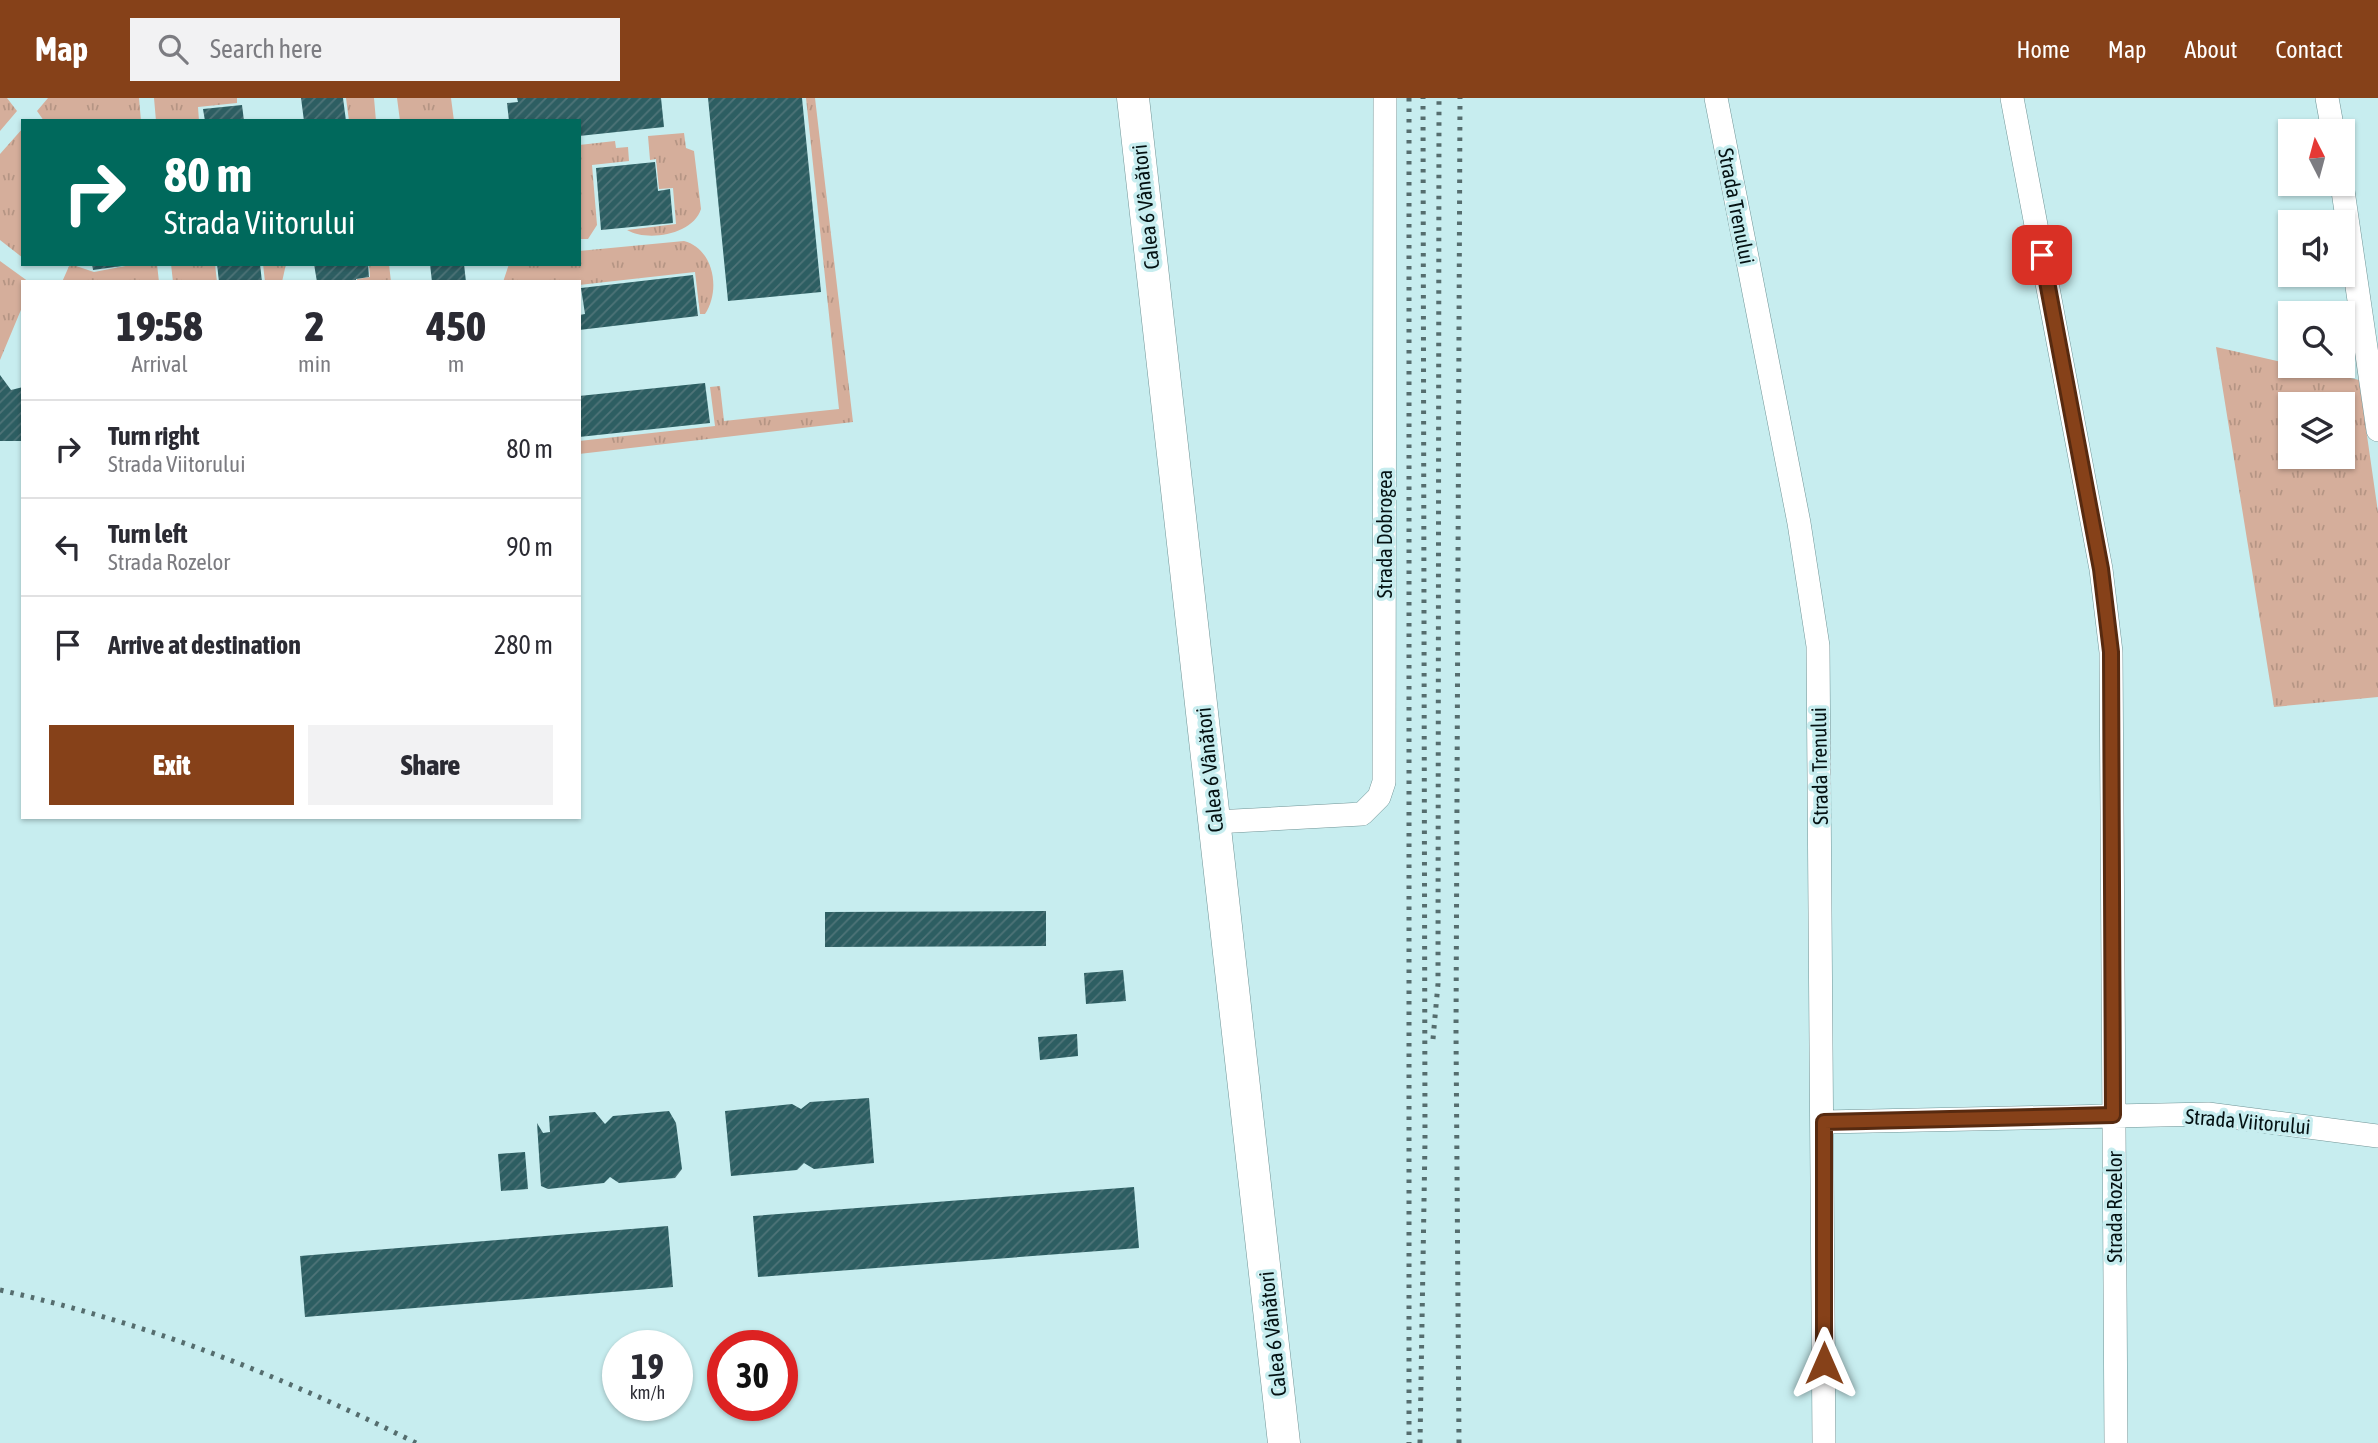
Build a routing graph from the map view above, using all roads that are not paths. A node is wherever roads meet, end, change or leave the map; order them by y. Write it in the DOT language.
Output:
graph roads {
  1 [pos="1133,98"];
  2 [pos="1385,98"];
  3 [pos="1716,98"];
  4 [pos="2012,98"];
  5 [pos="2327,98"];
  6 [pos="2331,119"];
  7 [pos="2344,196"];
  8 [pos="2378,430"];
  9 [pos="1214,822"];
  10 [pos="2113,1115"];
  11 [pos="1824,1122"];
  12 [pos="2378,1136"];
  13 [pos="1284,1443"];
  14 [pos="1824,1443"];
  15 [pos="2116,1443"];
  1 -- 9 [label="main road, Calea 6 Vânători"];
  2 -- 9 [label="street, Strada Dobrogea"];
  3 -- 11 [label="street, Strada Trenului"];
  4 -- 10 [label="street, Strada Rozelor"];
  5 -- 6 [label="street"];
  7 -- 8 [label="street"];
  9 -- 13 [label="main road, Calea 6 Vânători"];
  10 -- 11 [label="street, Strada Viitorului"];
  10 -- 12 [label="street, Strada Viitorului"];
  10 -- 15 [label="street, Strada Rozelor"];
  11 -- 14 [label="street, Strada Trenului"];
}
